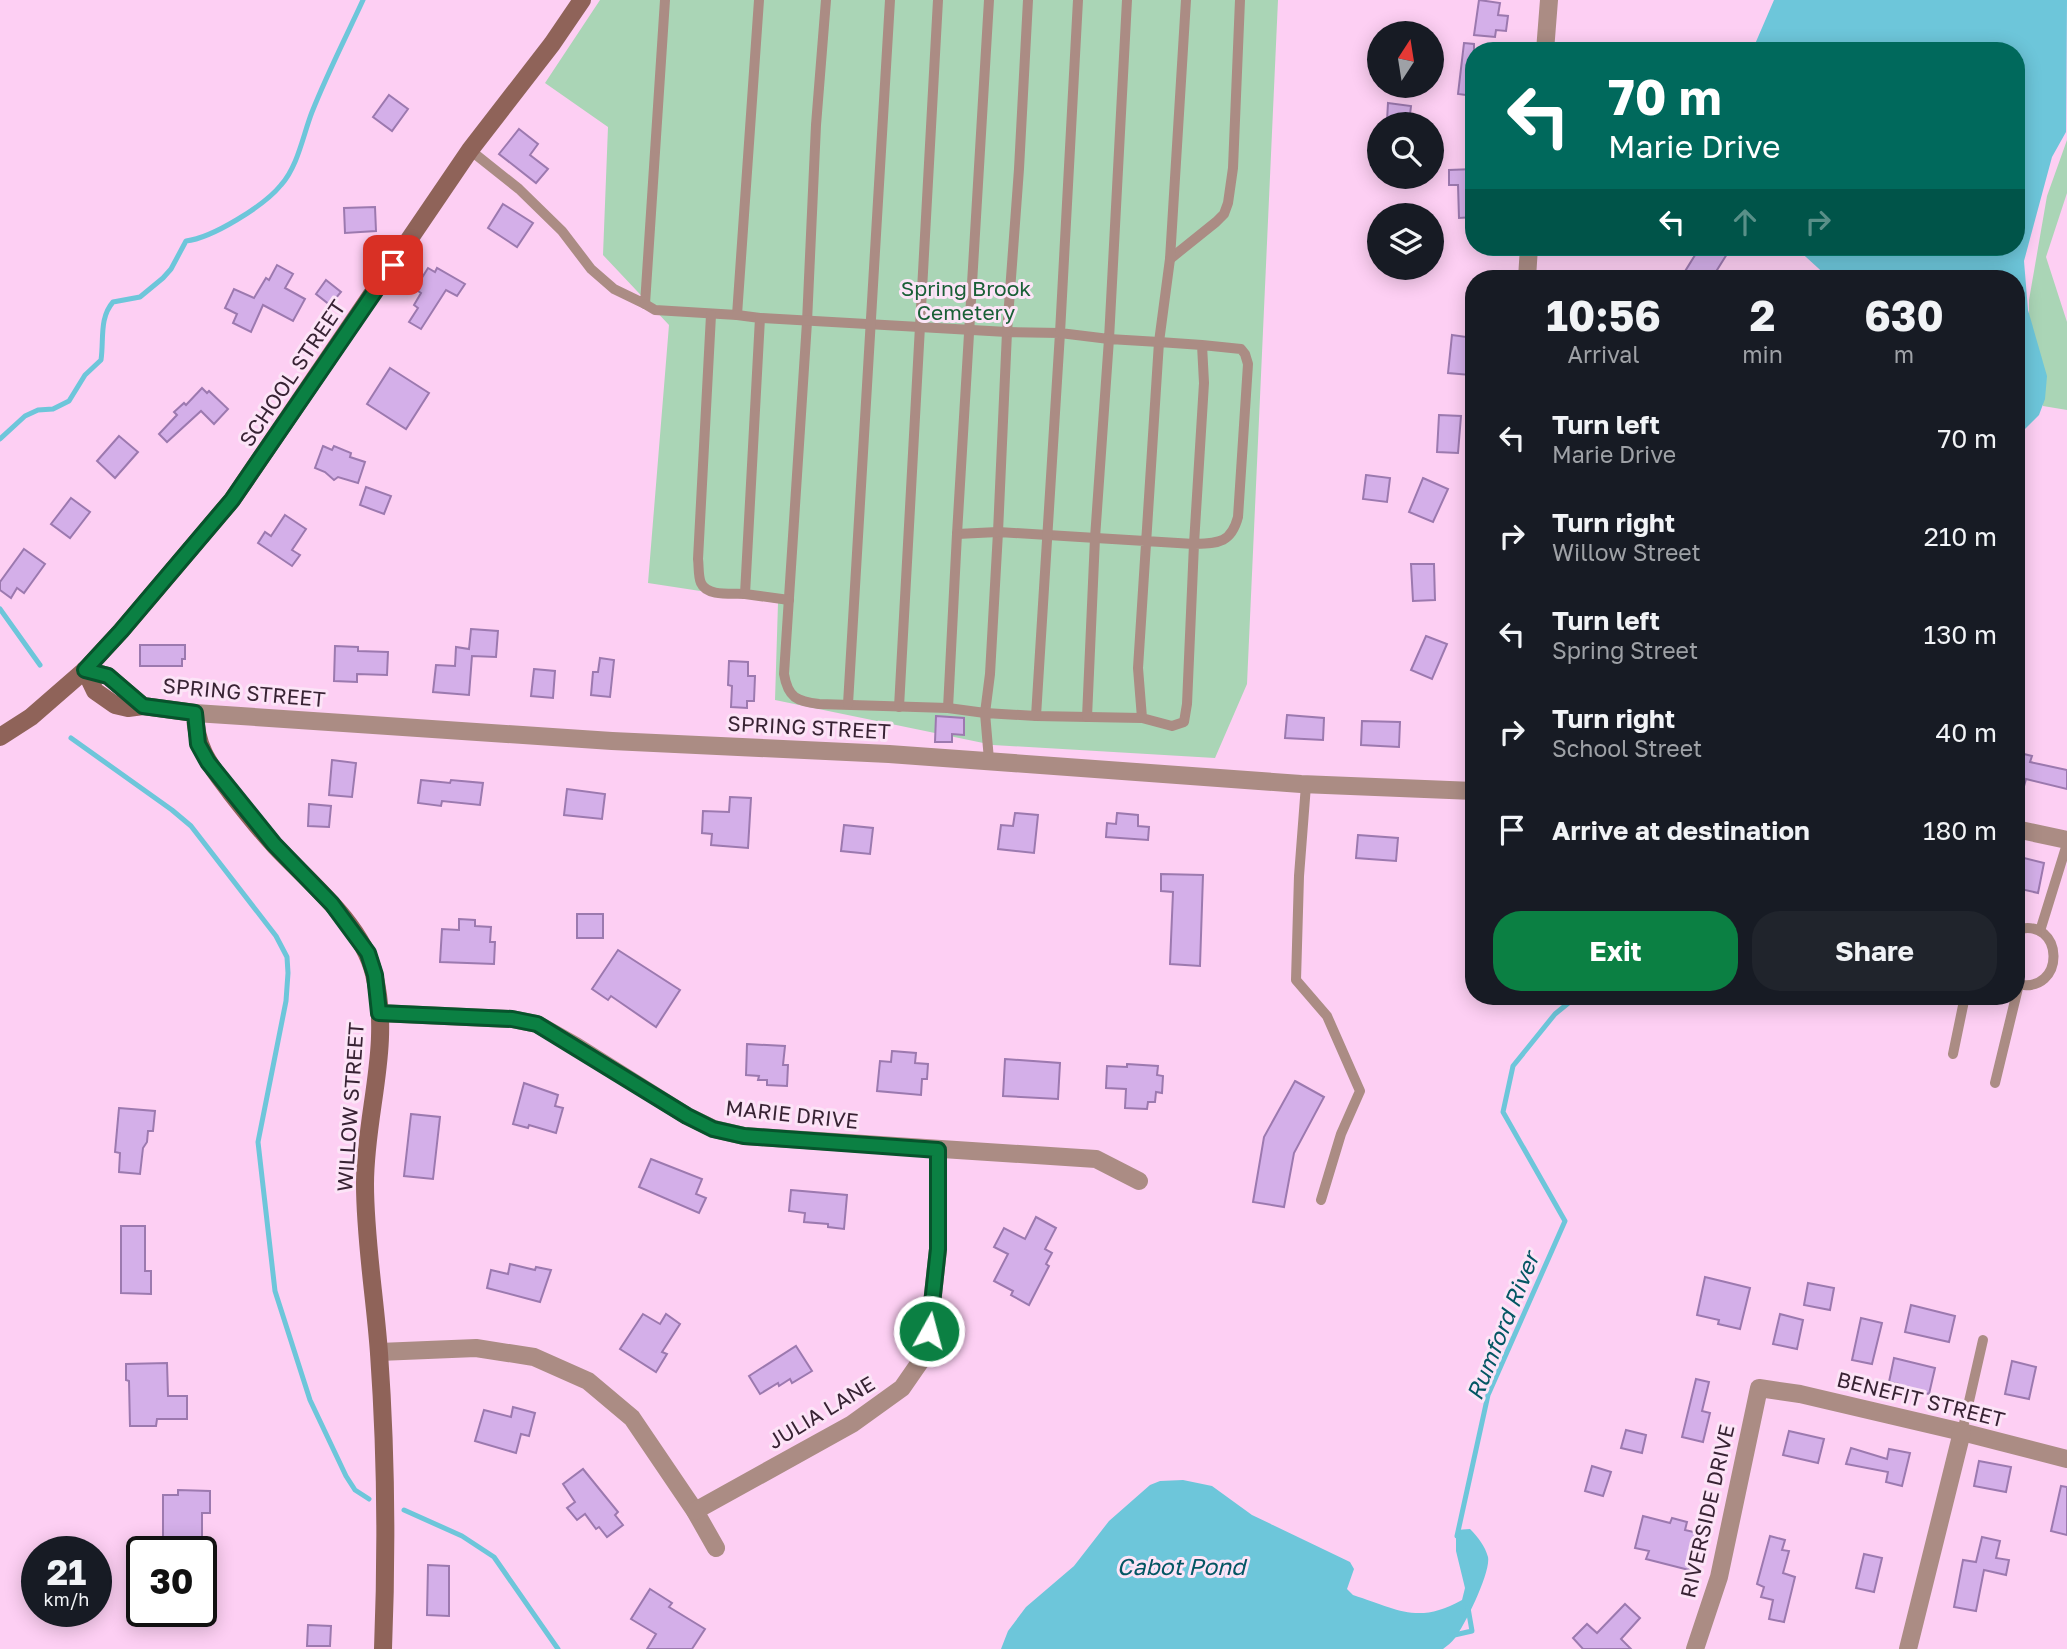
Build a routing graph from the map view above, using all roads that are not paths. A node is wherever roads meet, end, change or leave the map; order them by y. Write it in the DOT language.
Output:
graph roads {
  1 [pos="582,0"];
  2 [pos="665,0"];
  3 [pos="759,0"];
  4 [pos="826,0"];
  5 [pos="890,0"];
  6 [pos="938,0"];
  7 [pos="989,0"];
  8 [pos="1028,0"];
  9 [pos="1078,0"];
  10 [pos="1128,0"];
  11 [pos="1186,0"];
  12 [pos="1240,0"];
  13 [pos="1549,0"];
  14 [pos="1546,42"];
  15 [pos="470,150"];
  16 [pos="1170,259"];
  17 [pos="645,304"];
  18 [pos="711,315"];
  19 [pos="737,315"];
  20 [pos="760,318"];
  21 [pos="807,322"];
  22 [pos="870,325"];
  23 [pos="920,327"];
  24 [pos="971,330"];
  25 [pos="1007,332"];
  26 [pos="1060,333"];
  27 [pos="1109,339"];
  28 [pos="1159,342"];
  29 [pos="1202,345"];
  30 [pos="998,532"];
  31 [pos="957,534"];
  32 [pos="1047,535"];
  33 [pos="1095,538"];
  34 [pos="1146,541"];
  35 [pos="1194,544"];
  36 [pos="746,594"];
  37 [pos="789,600"];
  38 [pos="85,670"];
  39 [pos="848,704"];
  40 [pos="899,707"];
  41 [pos="947,708"];
  42 [pos="195,713"];
  43 [pos="985,713"];
  44 [pos="1035,716"];
  45 [pos="1087,717"];
  46 [pos="1142,718"];
  47 [pos="0,737"];
  48 [pos="989,760"];
  49 [pos="1306,785"];
  50 [pos="1465,791"];
  51 [pos="2025,831"];
  52 [pos="2067,842"];
  53 [pos="2025,928"];
  54 [pos="2040,931"];
  55 [pos="2025,985"];
  56 [pos="1963,1005"];
  57 [pos="2012,1005"];
  58 [pos="379,1013"];
  59 [pos="1952,1054"];
  60 [pos="1995,1083"];
  61 [pos="938,1150"];
  62 [pos="1139,1181"];
  63 [pos="1321,1200"];
  64 [pos="1983,1340"];
  65 [pos="379,1352"];
  66 [pos="1764,1389"];
  67 [pos="1962,1432"];
  68 [pos="2067,1460"];
  69 [pos="695,1511"];
  70 [pos="716,1548"];
  71 [pos="383,1649"];
  72 [pos="1695,1649"];
  73 [pos="1908,1649"];
  1 -- 15 [label="street, SCHOOL STREET"];
  2 -- 17 [label="lane"];
  3 -- 19 [label="lane"];
  4 -- 21 [label="lane"];
  5 -- 22 [label="lane"];
  6 -- 23 [label="lane"];
  7 -- 24 [label="lane"];
  8 -- 25 [label="lane"];
  9 -- 26 [label="lane"];
  10 -- 27 [label="lane"];
  11 -- 16 [label="lane"];
  12 -- 16 [label="lane"];
  13 -- 14 [label="street"];
  15 -- 17 [label="lane"];
  15 -- 38 [label="street, SCHOOL STREET"];
  16 -- 28 [label="lane"];
  17 -- 18 [label="lane"];
  18 -- 19 [label="lane"];
  18 -- 36 [label="lane"];
  19 -- 20 [label="lane"];
  20 -- 21 [label="lane"];
  20 -- 36 [label="lane"];
  21 -- 22 [label="lane"];
  21 -- 37 [label="lane"];
  22 -- 23 [label="lane"];
  22 -- 39 [label="lane"];
  23 -- 24 [label="lane"];
  23 -- 40 [label="lane"];
  24 -- 25 [label="lane"];
  24 -- 31 [label="lane"];
  25 -- 26 [label="lane"];
  25 -- 30 [label="lane"];
  26 -- 27 [label="lane"];
  26 -- 32 [label="lane"];
  27 -- 28 [label="lane"];
  27 -- 33 [label="lane"];
  28 -- 29 [label="lane"];
  28 -- 34 [label="lane"];
  29 -- 35 [label="lane"];
  29 -- 35 [label="lane"];
  30 -- 31 [label="lane"];
  30 -- 32 [label="lane"];
  30 -- 43 [label="lane"];
  31 -- 41 [label="lane"];
  32 -- 33 [label="lane"];
  32 -- 44 [label="lane"];
  33 -- 34 [label="lane"];
  33 -- 45 [label="lane"];
  34 -- 35 [label="lane"];
  34 -- 46 [label="lane"];
  35 -- 46 [label="lane"];
  36 -- 37 [label="lane"];
  37 -- 39 [label="lane"];
  38 -- 42 [label="street, SPRING STREET"];
  38 -- 47 [label="street, SCHOOL STREET"];
  39 -- 40 [label="lane"];
  40 -- 41 [label="lane"];
  41 -- 43 [label="lane"];
  42 -- 48 [label="street, SPRING STREET"];
  42 -- 58 [label="street, WILLOW STREET"];
  43 -- 44 [label="lane"];
  43 -- 48 [label="lane"];
  44 -- 45 [label="lane"];
  45 -- 46 [label="lane"];
  48 -- 49 [label="street, SPRING STREET"];
  49 -- 50 [label="street, SPRING STREET"];
  49 -- 63 [label="lane"];
  51 -- 52 [label="street"];
  52 -- 54 [label="lane"];
  53 -- 54 [label="lane"];
  54 -- 55 [label="lane"];
  56 -- 59 [label="lane"];
  57 -- 60 [label="lane"];
  58 -- 61 [label="street, MARIE DRIVE"];
  58 -- 65 [label="street, WILLOW STREET"];
  61 -- 62 [label="street, MARIE DRIVE"];
  61 -- 69 [label="street, JULIA LANE"];
  64 -- 67 [label="lane"];
  65 -- 69 [label="street"];
  65 -- 71 [label="street, WILLOW STREET"];
  66 -- 67 [label="street, BENEFIT STREET"];
  66 -- 72 [label="street, RIVERSIDE DRIVE"];
  67 -- 68 [label="street, BENEFIT STREET"];
  67 -- 73 [label="street"];
  69 -- 70 [label="street"];
}
